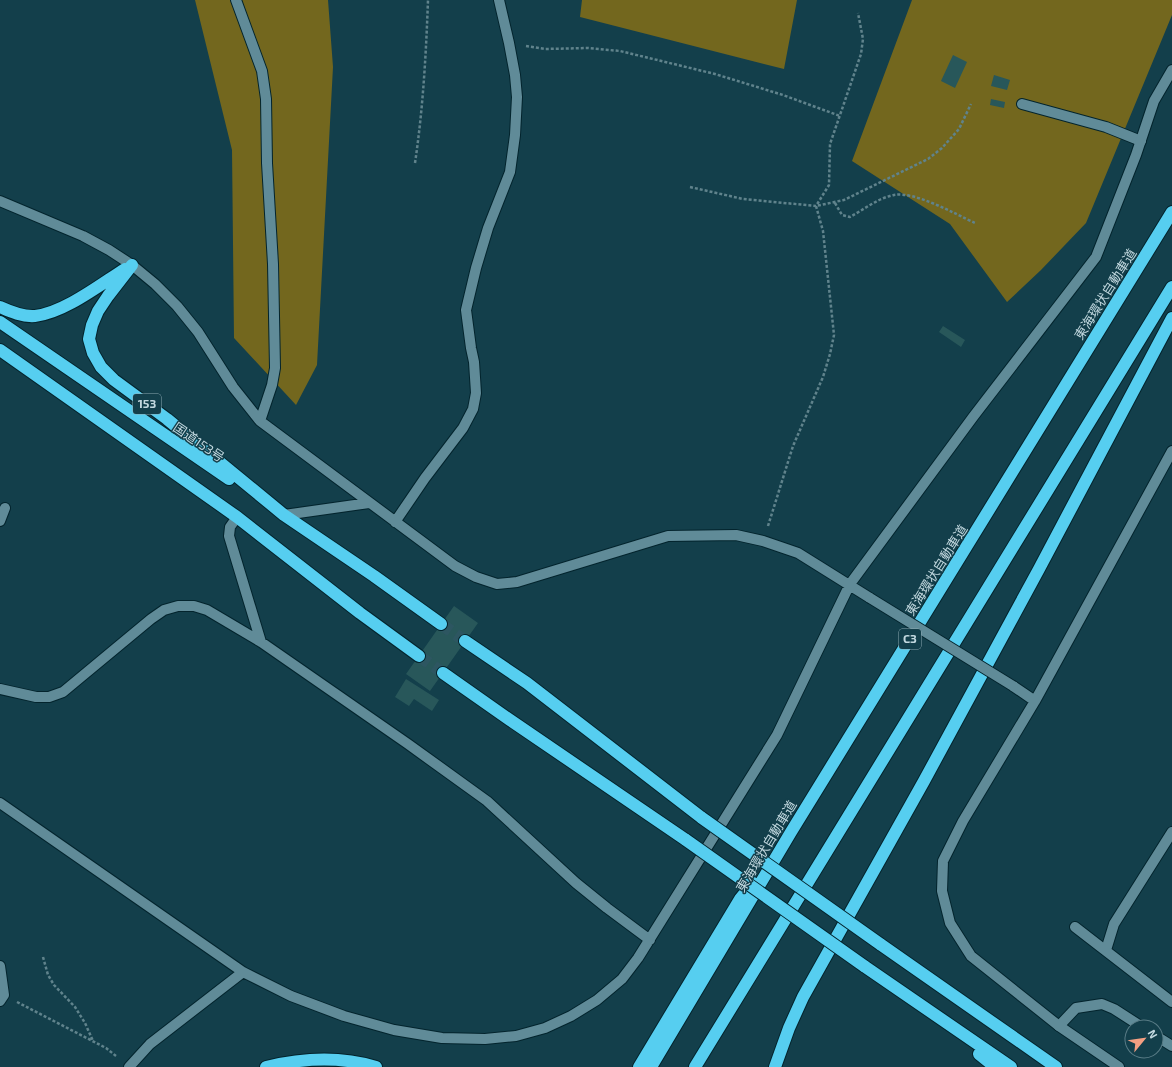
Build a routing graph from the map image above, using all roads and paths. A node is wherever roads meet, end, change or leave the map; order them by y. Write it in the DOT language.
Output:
graph roads {
  1 [pos="236,0"];
  2 [pos="428,0"];
  3 [pos="499,0"];
  4 [pos="858,13"];
  5 [pos="509,43"];
  6 [pos="1172,70"];
  7 [pos="972,104"];
  8 [pos="1022,104"];
  9 [pos="840,116"];
  10 [pos="1141,141"];
  11 [pos="415,163"];
  12 [pos="690,187"];
  13 [pos="0,201"];
  14 [pos="835,203"];
  15 [pos="816,206"];
  16 [pos="1172,212"];
  17 [pos="975,223"];
  18 [pos="132,265"];
  19 [pos="1172,287"];
  20 [pos="0,307"];
  21 [pos="1172,318"];
  22 [pos="0,322"];
  23 [pos="0,350"];
  24 [pos="260,421"];
  25 [pos="1172,451"];
  26 [pos="369,503"];
  27 [pos="5,508"];
  28 [pos="284,515"];
  29 [pos="237,517"];
  30 [pos="0,521"];
  31 [pos="395,522"];
  32 [pos="763,540"];
  33 [pos="850,584"];
  34 [pos="441,624"];
  35 [pos="465,641"];
  36 [pos="261,642"];
  37 [pos="419,656"];
  38 [pos="443,673"];
  39 [pos="0,690"];
  40 [pos="1035,701"];
  41 [pos="0,803"];
  42 [pos="791,832"];
  43 [pos="1172,832"];
  44 [pos="1075,926"];
  45 [pos="650,940"];
  46 [pos="1106,950"];
  47 [pos="43,957"];
  48 [pos="0,966"];
  49 [pos="243,972"];
  50 [pos="2,998"];
  51 [pos="1172,1002"];
  52 [pos="918,1004"];
  53 [pos="1130,1019"];
  54 [pos="1059,1026"];
  55 [pos="93,1042"];
  56 [pos="129,1067"];
  57 [pos="266,1067"];
  58 [pos="376,1067"];
  59 [pos="638,1067"];
  60 [pos="651,1067"];
  61 [pos="695,1067"];
  62 [pos="775,1067"];
  63 [pos="995,1067"];
  64 [pos="1010,1067"];
  65 [pos="1056,1067"];
  66 [pos="1118,1067"];
  1 -- 24 [label="street"];
  2 -- 11 [label="path"];
  3 -- 5 [label="street"];
  4 -- 9 [label="path"];
  5 -- 9 [label="path"];
  5 -- 31 [label="street"];
  6 -- 10 [label="street"];
  7 -- 14 [label="path"];
  8 -- 10 [label="street"];
  9 -- 15 [label="path"];
  10 -- 33 [label="street"];
  12 -- 15 [label="path"];
  13 -- 18 [label="street"];
  14 -- 15 [label="path"];
  14 -- 17 [label="path"];
  15 -- 32 [label="path"];
  16 -- 42 [label="highway, 東海環状自動車道 / C3"];
  18 -- 20 [label="highway"];
  18 -- 24 [label="street"];
  18 -- 28 [label="highway, 153"];
  19 -- 61 [label="highway"];
  21 -- 62 [label="highway"];
  22 -- 28 [label="highway, 国道153号 / 153"];
  23 -- 29 [label="highway"];
  24 -- 26 [label="street"];
  25 -- 40 [label="street"];
  26 -- 28 [label="street"];
  26 -- 31 [label="street"];
  27 -- 30 [label="street"];
  28 -- 34 [label="highway"];
  29 -- 36 [label="street"];
  29 -- 37 [label="highway"];
  31 -- 32 [label="street"];
  32 -- 33 [label="street"];
  33 -- 40 [label="street, bridge"];
  33 -- 45 [label="street"];
  35 -- 65 [label="highway, bridge"];
  36 -- 39 [label="street"];
  36 -- 45 [label="street"];
  38 -- 52 [label="highway, bridge"];
  40 -- 54 [label="street"];
  41 -- 49 [label="street"];
  42 -- 59 [label="highway"];
  42 -- 60 [label="highway, 東海環状自動車道 / C3"];
  43 -- 46 [label="street"];
  44 -- 46 [label="street"];
  45 -- 49 [label="street"];
  46 -- 51 [label="street"];
  47 -- 55 [label="path"];
  48 -- 50 [label="street"];
  49 -- 56 [label="street"];
  50 -- 55 [label="path"];
  52 -- 63 [label="highway"];
  52 -- 64 [label="highway"];
  53 -- 54 [label="street"];
  54 -- 66 [label="street"];
  55 -- 56 [label="path"];
  57 -- 58 [label="highway"];
}
